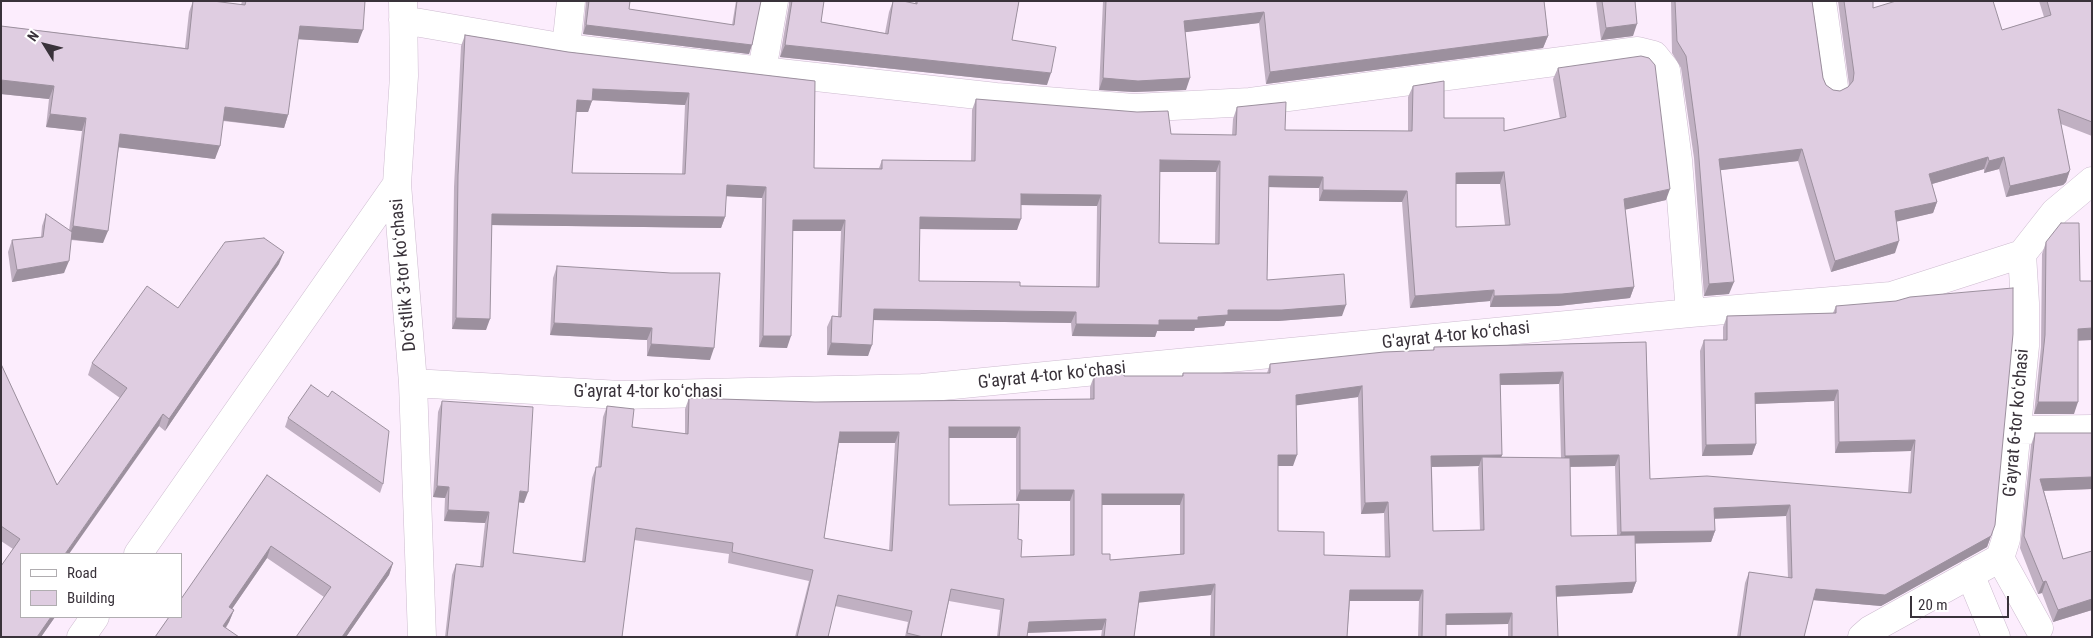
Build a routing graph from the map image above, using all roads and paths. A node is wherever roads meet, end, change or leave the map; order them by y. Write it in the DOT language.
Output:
graph roads {
  1 [pos="571,1"];
  2 [pos="774,1"];
  3 [pos="1822,1"];
  4 [pos="403,11"];
  5 [pos="566,48"];
  6 [pos="762,70"];
  7 [pos="1834,87"];
  8 [pos="2092,181"];
  9 [pos="397,184"];
  10 [pos="2022,254"];
  11 [pos="1690,312"];
  12 [pos="413,383"];
  13 [pos="2092,429"];
  14 [pos="2017,430"];
  15 [pos="139,553"];
  16 [pos="2000,558"];
  17 [pos="1970,574"];
  18 [pos="94,618"];
  19 [pos="2040,628"];
  20 [pos="81,637"];
  21 [pos="422,637"];
  22 [pos="1862,637"];
  23 [pos="1996,637"];
  1 -- 5 [label="street"];
  2 -- 6 [label="street"];
  3 -- 7 [label="street"];
  4 -- 5 [label="street"];
  4 -- 9 [label="street"];
  5 -- 6 [label="street"];
  6 -- 11 [label="street"];
  8 -- 10 [label="street"];
  9 -- 12 [label="street, Doʻstlik 3-tor koʻchasi"];
  9 -- 15 [label="street, Doʻstlik 3-tor koʻchasi"];
  10 -- 11 [label="street, G'ayrat 4-tor koʻchasi"];
  10 -- 14 [label="street, G'ayrat 6-tor koʻchasi"];
  11 -- 12 [label="street, G'ayrat 4-tor koʻchasi"];
  12 -- 21 [label="street, Doʻstlik 3-tor koʻchasi"];
  13 -- 14 [label="street"];
  14 -- 16 [label="street, G'ayrat 6-tor koʻchasi"];
  16 -- 17 [label="street"];
  16 -- 19 [label="street"];
  17 -- 22 [label="street"];
  17 -- 23 [label="street"];
  18 -- 20 [label="street"];
}
